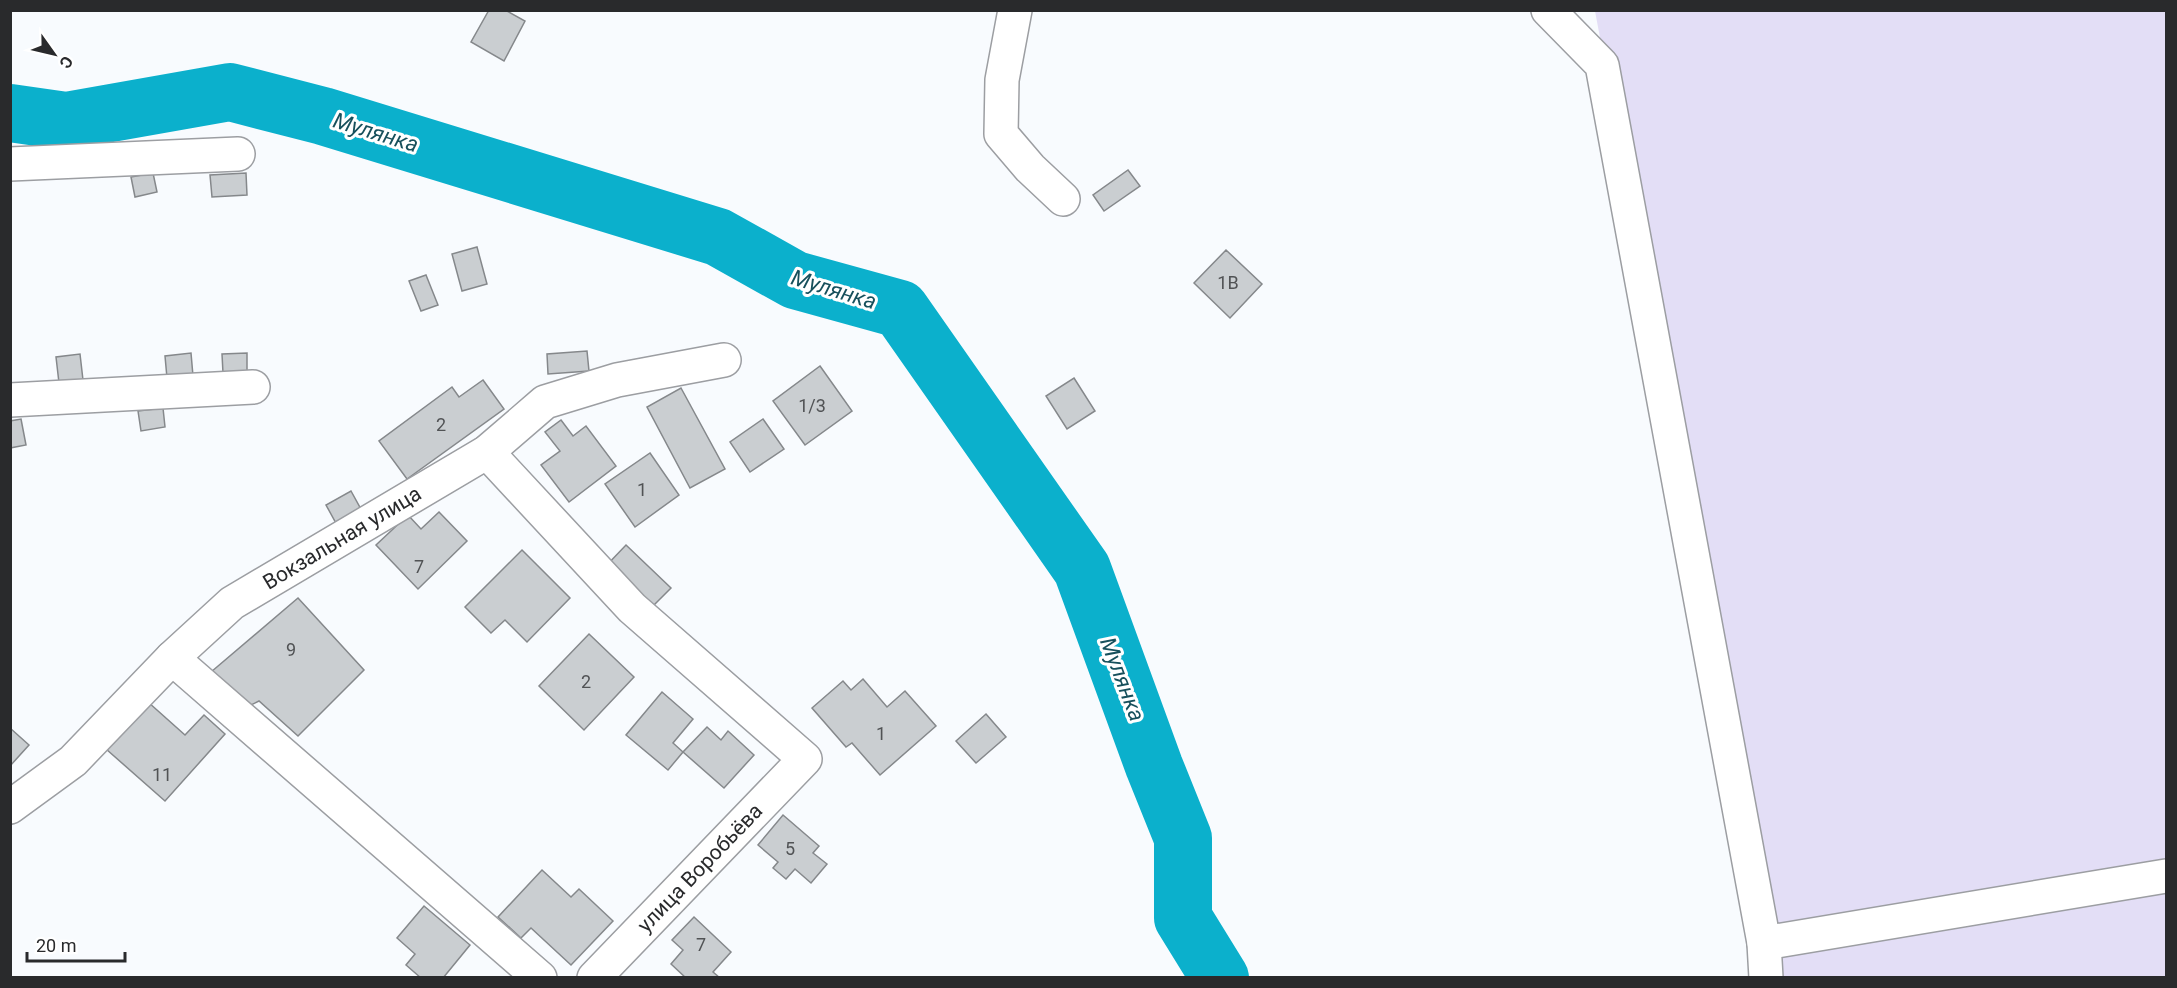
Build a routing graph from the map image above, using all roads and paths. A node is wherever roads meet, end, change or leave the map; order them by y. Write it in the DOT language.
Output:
graph roads {
  1 [pos="1015,10"];
  2 [pos="1548,10"];
  3 [pos="238,154"];
  4 [pos="10,164"];
  5 [pos="1063,199"];
  6 [pos="724,360"];
  7 [pos="253,387"];
  8 [pos="10,400"];
  9 [pos="488,452"];
  10 [pos="172,658"];
  11 [pos="10,807"];
  12 [pos="2166,876"];
  13 [pos="1764,943"];
  14 [pos="540,978"];
  15 [pos="594,978"];
  16 [pos="1766,978"];
  1 -- 5 [label="street"];
  2 -- 13 [label="street"];
  3 -- 4 [label="street"];
  6 -- 9 [label="street, Вокзальная улица"];
  7 -- 8 [label="street"];
  9 -- 10 [label="street, Вокзальная улица"];
  9 -- 15 [label="street, улица Воробьёва"];
  10 -- 11 [label="street, Вокзальная улица"];
  10 -- 14 [label="street"];
  12 -- 13 [label="street"];
  13 -- 16 [label="street"];
}
